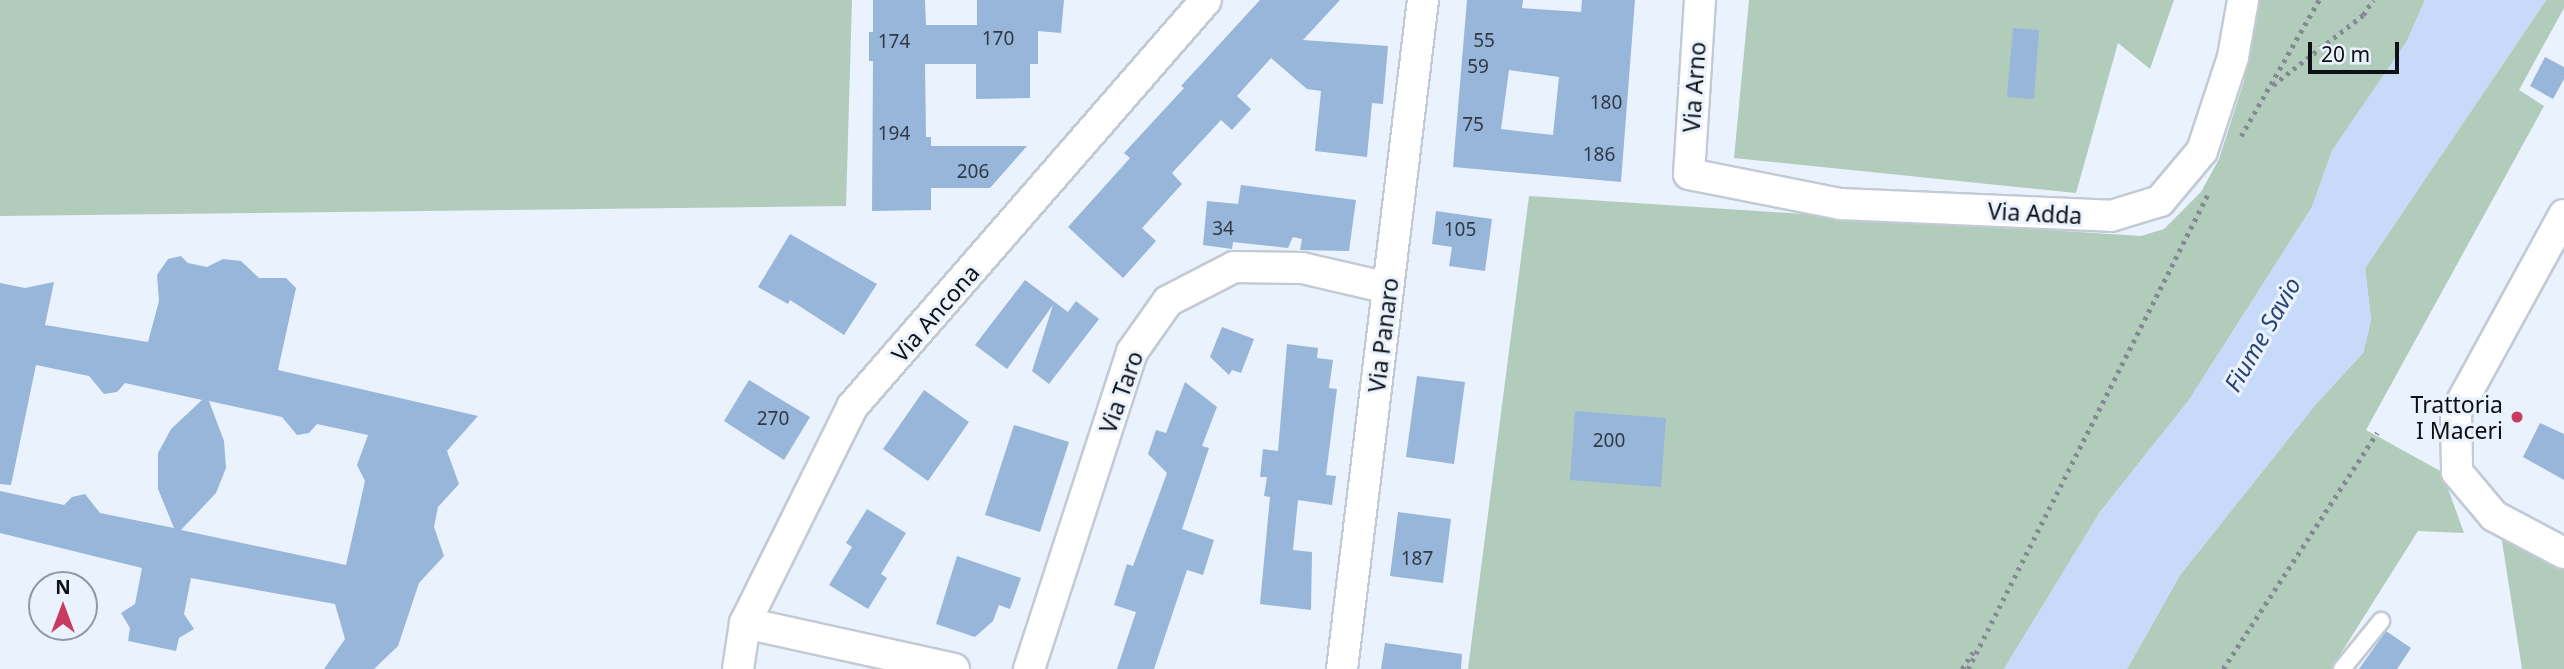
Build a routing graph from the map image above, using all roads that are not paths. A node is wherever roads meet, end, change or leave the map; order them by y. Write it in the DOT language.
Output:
graph roads {
  1 [pos="1206,0"];
  2 [pos="1423,0"];
  3 [pos="1700,0"];
  4 [pos="2243,0"];
  5 [pos="1689,174"];
  6 [pos="2564,215"];
  7 [pos="1388,288"];
  8 [pos="2564,553"];
  9 [pos="2381,621"];
  10 [pos="745,623"];
  11 [pos="738,669"];
  12 [pos="954,669"];
  13 [pos="1029,669"];
  14 [pos="1342,669"];
  15 [pos="2342,669"];
  1 -- 10 [label="street, Via Ancona"];
  2 -- 7 [label="street, Via Panaro"];
  3 -- 5 [label="street, Via Arno"];
  4 -- 5 [label="street, Via Adda"];
  6 -- 8 [label="street"];
  7 -- 13 [label="street, Via Taro"];
  7 -- 14 [label="street, Via Panaro"];
  9 -- 15 [label="lane"];
  10 -- 11 [label="street, Via Ancona"];
  10 -- 12 [label="street"];
}
